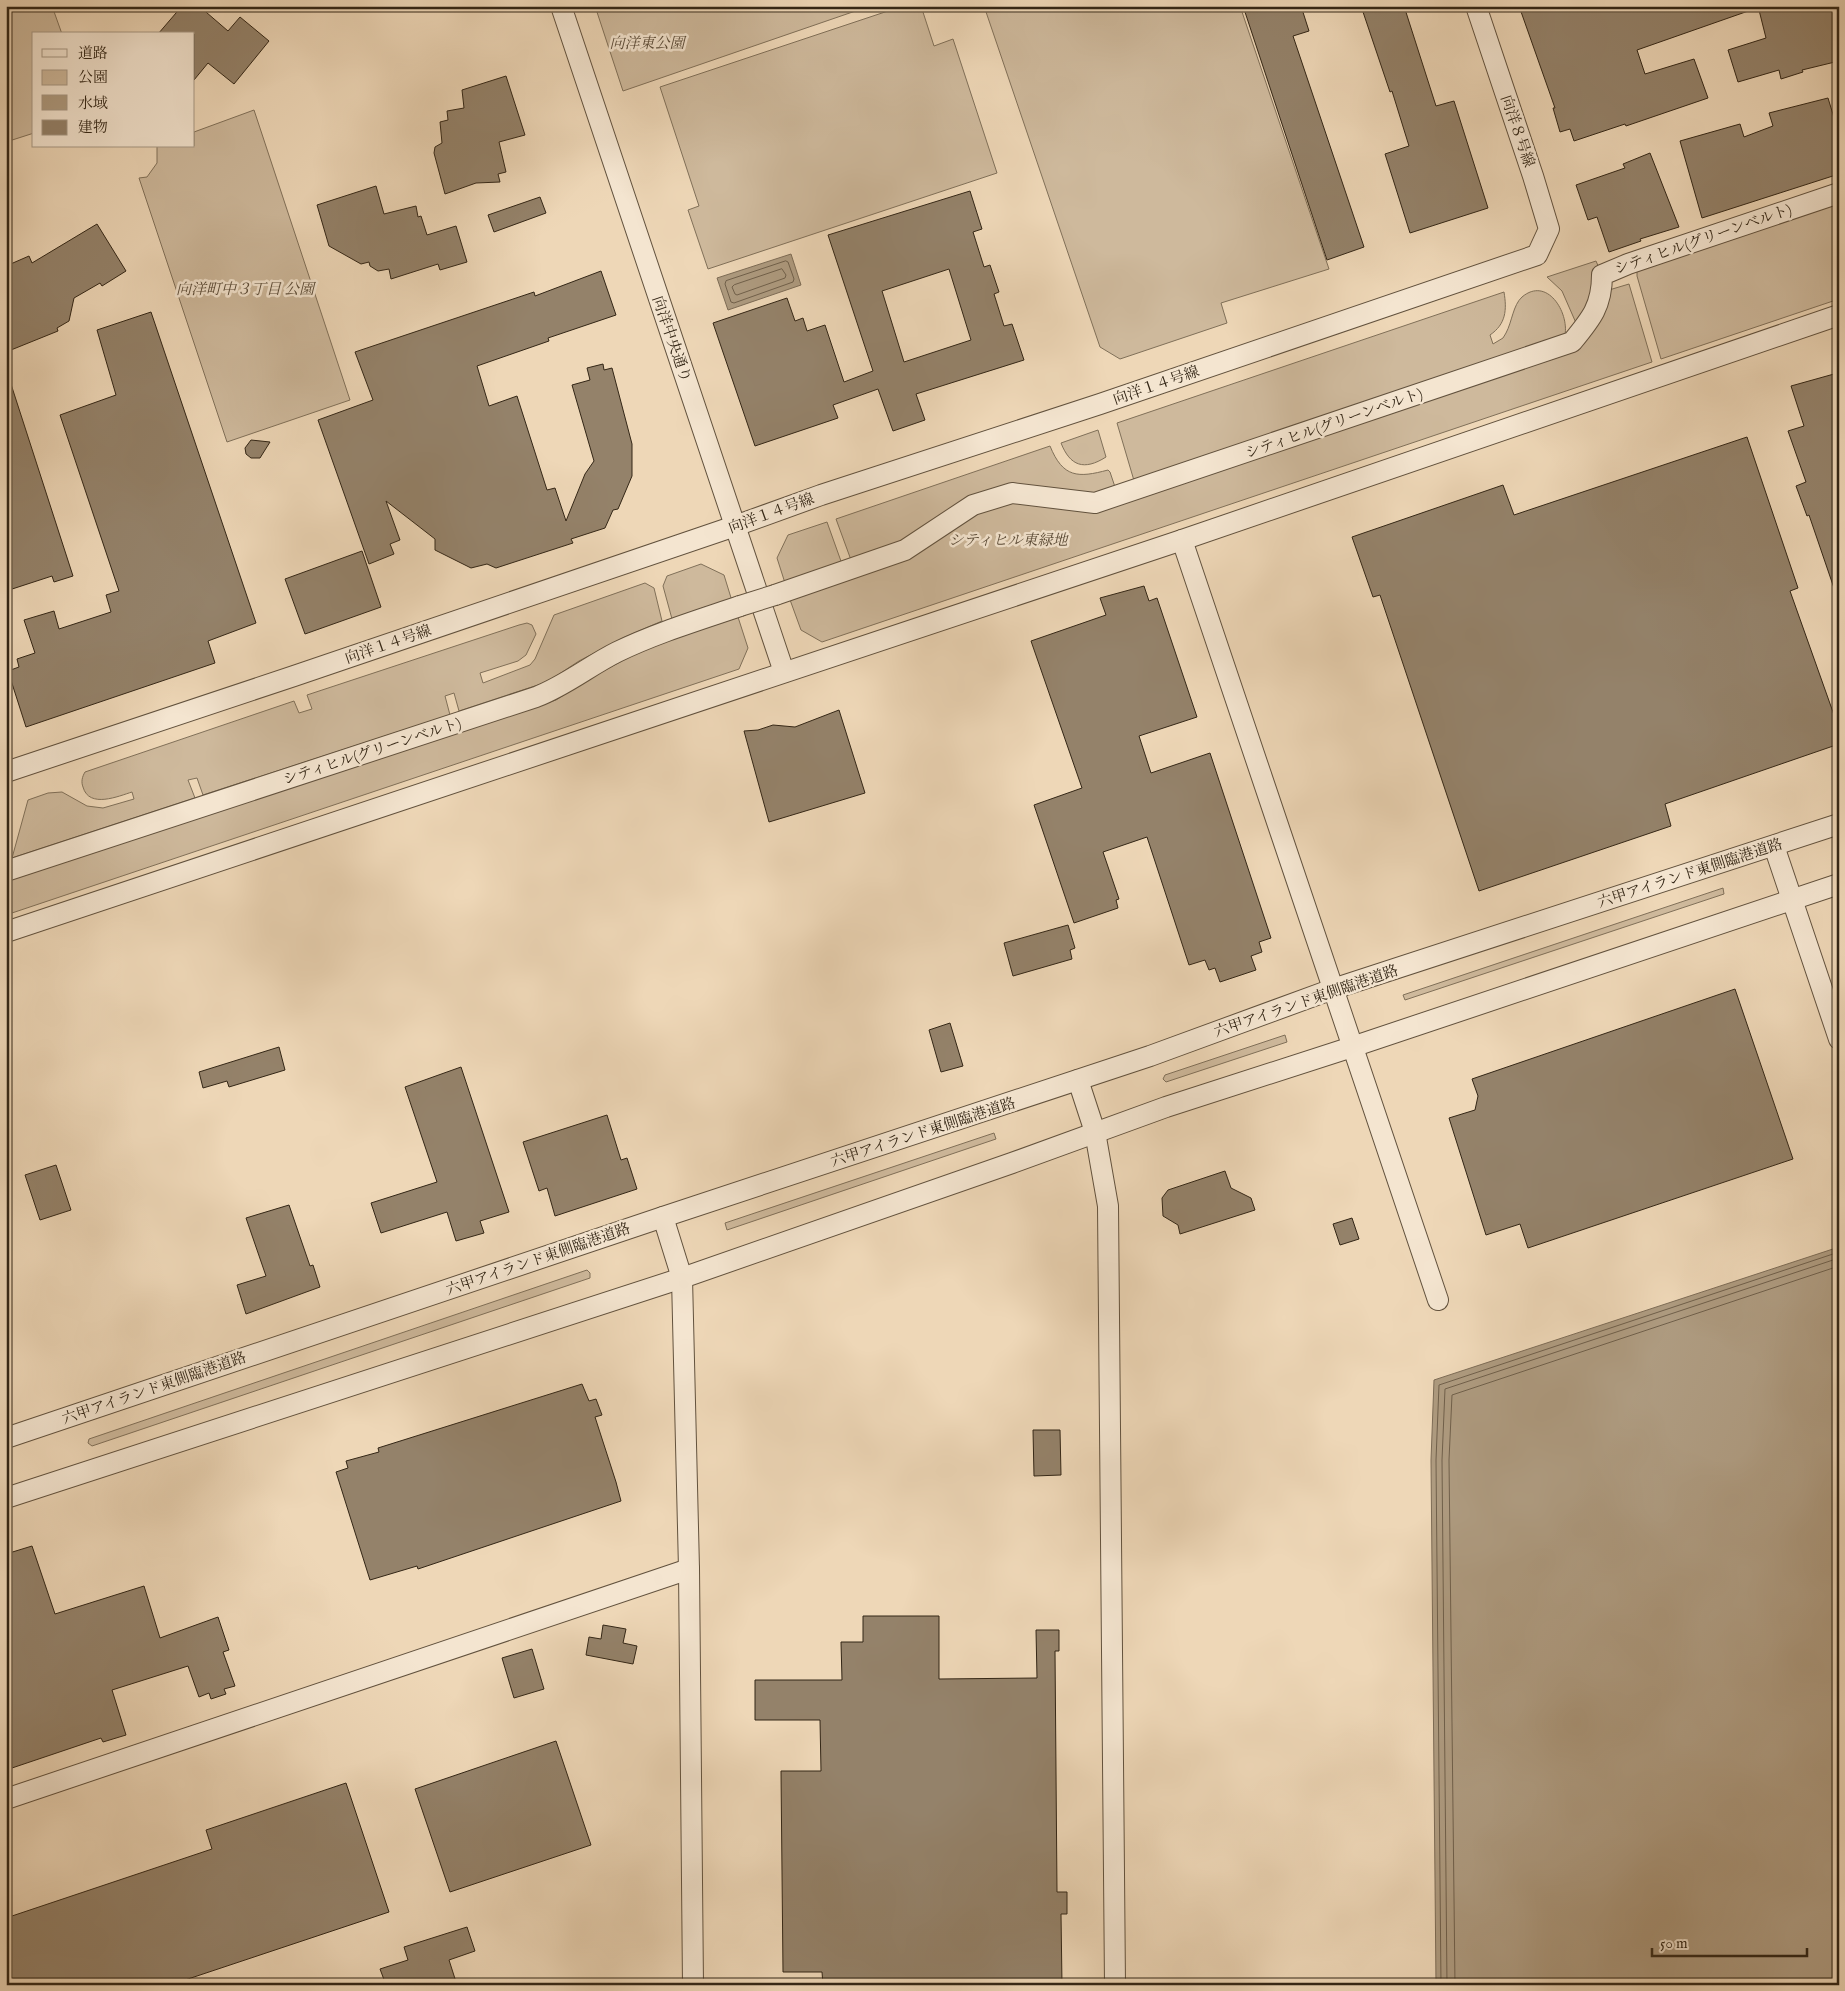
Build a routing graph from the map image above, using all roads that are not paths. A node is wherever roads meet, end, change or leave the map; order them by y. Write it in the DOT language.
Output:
graph roads {
  1 [pos="561,6"];
  2 [pos="1476,6"];
  3 [pos="1839,193"];
  4 [pos="1537,255"];
  5 [pos="1839,316"];
  6 [pos="735,526"];
  7 [pos="1182,540"];
  8 [pos="784,672"];
  9 [pos="6,772"];
  10 [pos="1839,824"];
  11 [pos="1774,846"];
  12 [pos="6,871"];
  13 [pos="1839,884"];
  14 [pos="1792,899"];
  15 [pos="6,932"];
  16 [pos="1332,989"];
  17 [pos="1839,1039"];
  18 [pos="1352,1047"];
  19 [pos="1078,1080"];
  20 [pos="1096,1132"];
  21 [pos="663,1216"];
  22 [pos="682,1278"];
  23 [pos="1438,1300"];
  24 [pos="6,1438"];
  25 [pos="6,1498"];
  26 [pos="689,1569"];
  27 [pos="6,1799"];
  28 [pos="692,1985"];
  29 [pos="1115,1985"];
  1 -- 6 [label="street, 向洋中央通り"];
  2 -- 4 [label="street, 向洋８号線"];
  3 -- 12 [label="street, シティヒル(グリーンベルト), bridge"];
  4 -- 6 [label="street, 向洋１４号線"];
  5 -- 7 [label="street"];
  6 -- 8 [label="street, 向洋中央通り"];
  6 -- 9 [label="street, 向洋１４号線"];
  7 -- 8 [label="street"];
  7 -- 16 [label="street"];
  8 -- 15 [label="street"];
  10 -- 11 [label="street, 六甲アイランド東側臨港道路"];
  11 -- 14 [label="street"];
  11 -- 16 [label="street, 六甲アイランド東側臨港道路"];
  13 -- 14 [label="street"];
  14 -- 17 [label="street"];
  14 -- 18 [label="street"];
  16 -- 18 [label="street"];
  16 -- 19 [label="street, 六甲アイランド東側臨港道路"];
  18 -- 20 [label="street"];
  18 -- 23 [label="street"];
  19 -- 20 [label="street"];
  19 -- 21 [label="street, 六甲アイランド東側臨港道路"];
  20 -- 22 [label="street"];
  20 -- 29 [label="street"];
  21 -- 22 [label="street"];
  21 -- 24 [label="street, 六甲アイランド東側臨港道路"];
  22 -- 25 [label="street"];
  22 -- 26 [label="street"];
  26 -- 27 [label="street"];
  26 -- 28 [label="street"];
}
